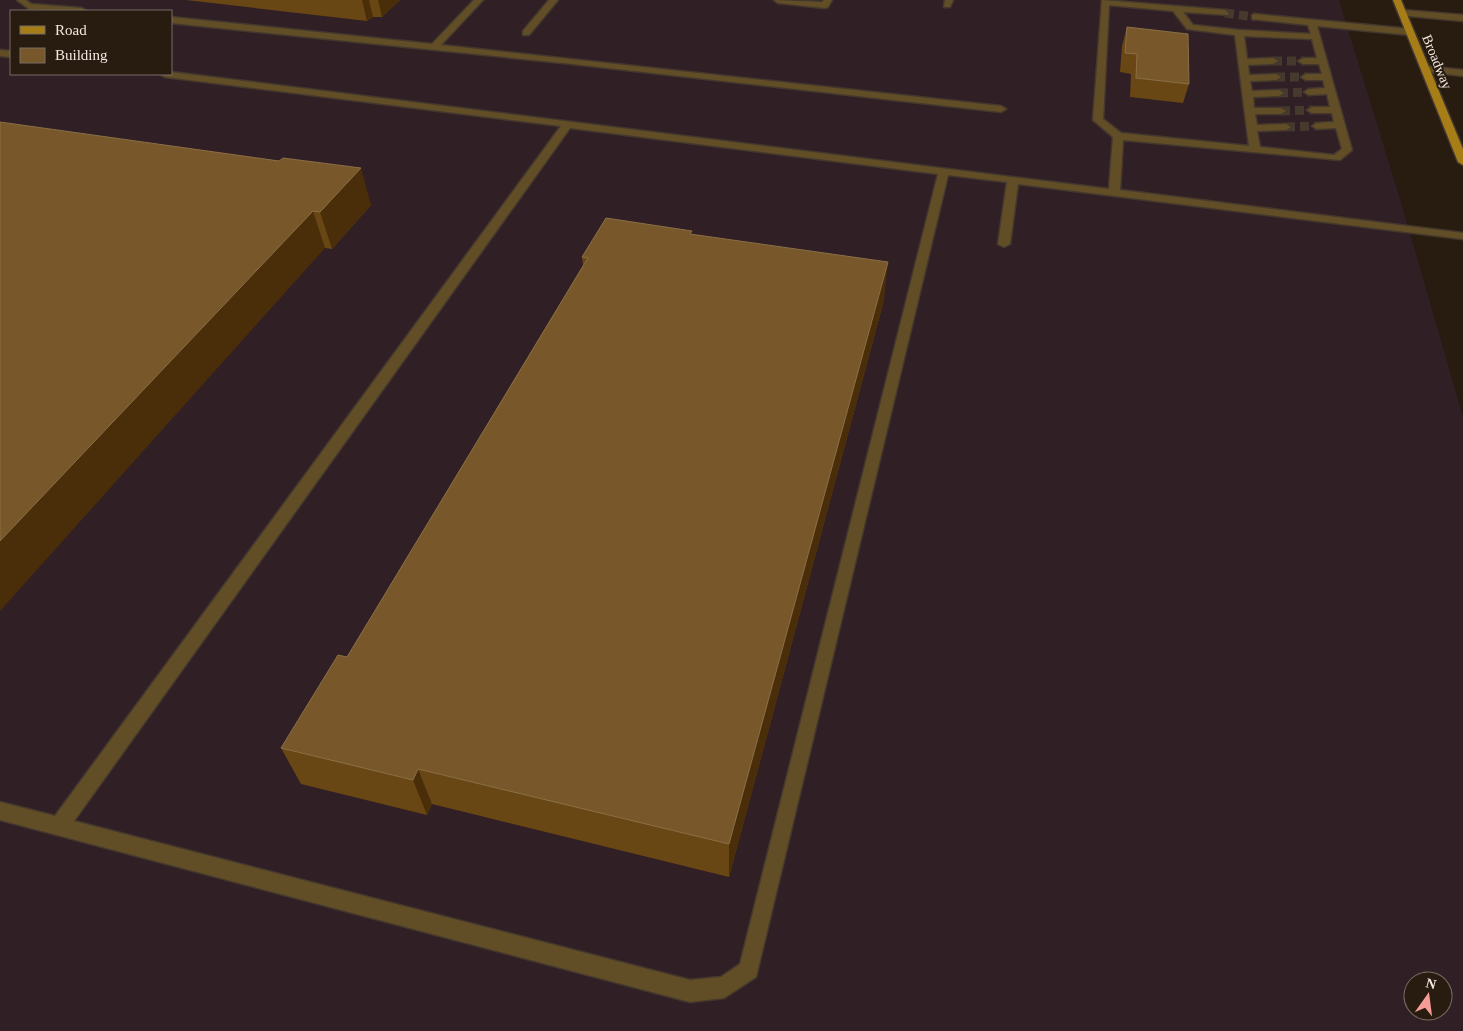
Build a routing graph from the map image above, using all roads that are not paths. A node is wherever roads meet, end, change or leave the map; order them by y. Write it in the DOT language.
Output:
graph roads {
  1 [pos="21,0"];
  2 [pos="479,0"];
  3 [pos="554,0"];
  4 [pos="778,0"];
  5 [pos="828,0"];
  6 [pos="1397,0"];
  7 [pos="1176,9"];
  8 [pos="71,10"];
  9 [pos="1402,12"];
  10 [pos="1224,13"];
  11 [pos="1255,16"];
  12 [pos="1463,18"];
  13 [pos="172,20"];
  14 [pos="1312,22"];
  15 [pos="1410,32"];
  16 [pos="526,33"];
  17 [pos="1239,33"];
  18 [pos="1316,38"];
  19 [pos="434,47"];
  20 [pos="1273,61"];
  21 [pos="1303,61"];
  22 [pos="1322,61"];
  23 [pos="1242,62"];
  24 [pos="1425,69"];
  25 [pos="1463,73"];
  26 [pos="172,75"];
  27 [pos="1327,76"];
  28 [pos="1276,77"];
  29 [pos="1306,77"];
  30 [pos="1245,78"];
  31 [pos="1331,91"];
  32 [pos="1309,92"];
  33 [pos="1279,93"];
  34 [pos="1247,94"];
  35 [pos="1001,108"];
  36 [pos="1312,110"];
  37 [pos="1336,110"];
  38 [pos="1250,111"];
  39 [pos="1281,111"];
  40 [pos="568,124"];
  41 [pos="1317,126"];
  42 [pos="1340,126"];
  43 [pos="1286,127"];
  44 [pos="1252,128"];
  45 [pos="1118,136"];
  46 [pos="1460,148"];
  47 [pos="1255,150"];
  48 [pos="1463,162"];
  49 [pos="944,171"];
  50 [pos="1013,180"];
  51 [pos="1114,192"];
  52 [pos="1463,236"];
  53 [pos="1004,244"];
  54 [pos="0,810"];
  55 [pos="59,826"];
  1 -- 8 [label="street"];
  2 -- 19 [label="street"];
  3 -- 16 [label="street"];
  4 -- 5 [label="street"];
  6 -- 9 [label="main road, Broadway"];
  7 -- 10 [label="street"];
  7 -- 17 [label="street"];
  7 -- 45 [label="street"];
  9 -- 12 [label="street"];
  9 -- 15 [label="main road, Broadway"];
  11 -- 14 [label="street"];
  13 -- 19 [label="street"];
  14 -- 15 [label="street"];
  14 -- 18 [label="street"];
  15 -- 24 [label="main road, Broadway"];
  17 -- 18 [label="street"];
  17 -- 23 [label="street"];
  18 -- 22 [label="street"];
  19 -- 35 [label="street"];
  20 -- 23 [label="street"];
  21 -- 22 [label="street"];
  22 -- 27 [label="street"];
  23 -- 30 [label="street"];
  24 -- 25 [label="street"];
  24 -- 46 [label="main road, Broadway"];
  26 -- 40 [label="street"];
  27 -- 29 [label="street"];
  27 -- 31 [label="street"];
  28 -- 30 [label="street"];
  30 -- 34 [label="street"];
  31 -- 32 [label="street"];
  31 -- 37 [label="street"];
  33 -- 34 [label="street"];
  34 -- 38 [label="street"];
  36 -- 37 [label="street"];
  37 -- 42 [label="street"];
  38 -- 39 [label="street"];
  38 -- 44 [label="street"];
  40 -- 49 [label="street"];
  40 -- 55 [label="street"];
  41 -- 42 [label="street"];
  42 -- 47 [label="street"];
  43 -- 44 [label="street"];
  44 -- 47 [label="street"];
  45 -- 47 [label="street"];
  45 -- 51 [label="street"];
  46 -- 48 [label="main road, Broadway"];
  49 -- 50 [label="street"];
  49 -- 55 [label="street"];
  50 -- 51 [label="street"];
  50 -- 53 [label="street"];
  51 -- 52 [label="street"];
  54 -- 55 [label="street"];
}
